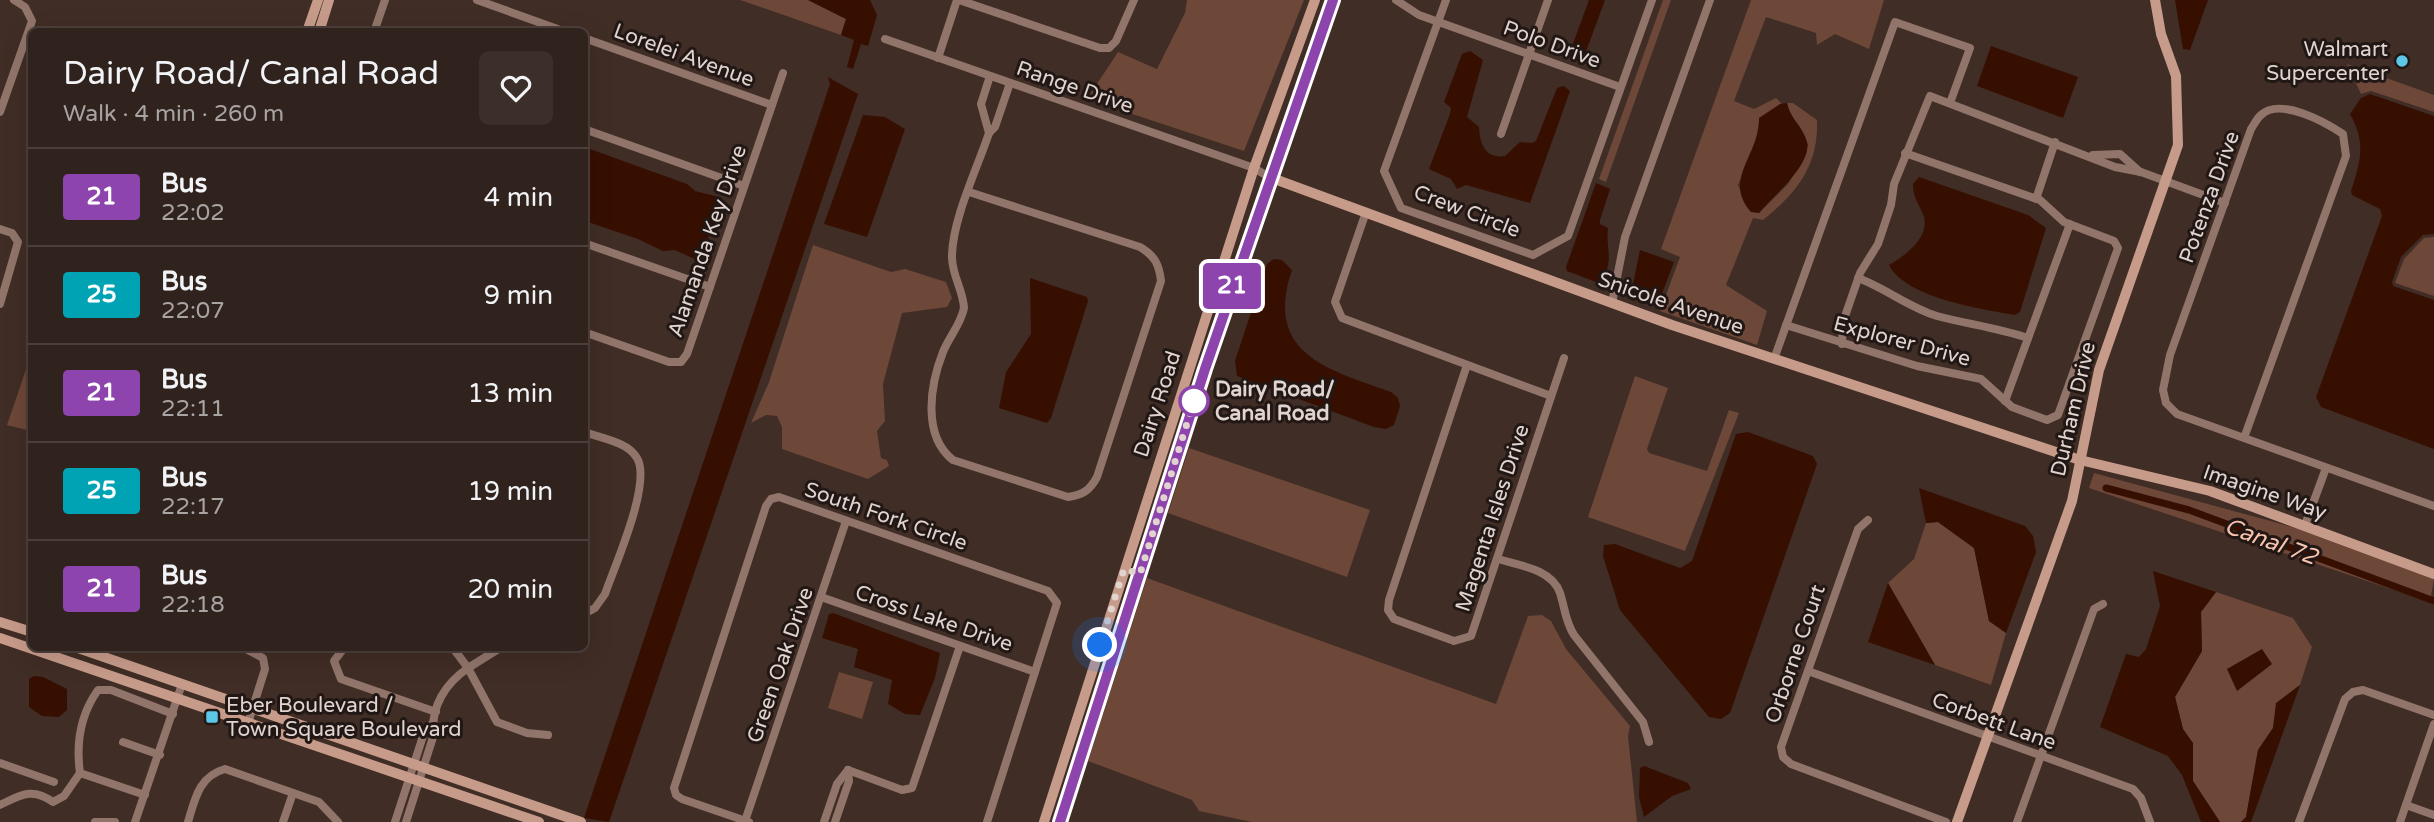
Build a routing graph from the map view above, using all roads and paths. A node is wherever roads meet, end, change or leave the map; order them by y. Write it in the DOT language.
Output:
graph roads {
  1 [pos="14,0"];
  2 [pos="318,0"];
  3 [pos="329,0"];
  4 [pos="385,0"];
  5 [pos="477,0"];
  6 [pos="958,0"];
  7 [pos="1134,0"];
  8 [pos="1315,0"];
  9 [pos="1333,0"];
  10 [pos="1396,0"];
  11 [pos="1446,0"];
  12 [pos="1548,0"];
  13 [pos="1652,0"];
  14 [pos="1710,0"];
  15 [pos="2155,0"];
  16 [pos="1438,22"];
  17 [pos="30,28"];
  18 [pos="308,28"];
  19 [pos="320,28"];
  20 [pos="375,28"];
  21 [pos="555,28"];
  22 [pos="28,32"];
  23 [pos="588,39"];
  24 [pos="885,39"];
  25 [pos="1529,55"];
  26 [pos="938,58"];
  27 [pos="783,73"];
  28 [pos="990,76"];
  29 [pos="1010,83"];
  30 [pos="1620,87"];
  31 [pos="1951,103"];
  32 [pos="772,105"];
  33 [pos="0,112"];
  34 [pos="588,130"];
  35 [pos="989,133"];
  36 [pos="1501,134"];
  37 [pos="2055,142"];
  38 [pos="1905,153"];
  39 [pos="2090,155"];
  40 [pos="1254,168"];
  41 [pos="2141,172"];
  42 [pos="1269,177"];
  43 [pos="2164,181"];
  44 [pos="744,186"];
  45 [pos="969,192"];
  46 [pos="2036,199"];
  47 [pos="2225,203"];
  48 [pos="1366,212"];
  49 [pos="2070,224"];
  50 [pos="0,229"];
  51 [pos="588,244"];
  52 [pos="1858,278"];
  53 [pos="710,287"];
  54 [pos="1612,303"];
  55 [pos="0,304"];
  56 [pos="1786,326"];
  57 [pos="588,333"];
  58 [pos="2028,338"];
  59 [pos="1843,344"];
  60 [pos="1564,358"];
  61 [pos="1774,359"];
  62 [pos="1191,364"];
  63 [pos="1467,365"];
  64 [pos="1205,369"];
  65 [pos="1551,396"];
  66 [pos="2005,401"];
  67 [pos="588,433"];
  68 [pos="2244,438"];
  69 [pos="2080,460"];
  70 [pos="2326,468"];
  71 [pos="2434,506"];
  72 [pos="1868,520"];
  73 [pos="846,521"];
  74 [pos="2305,525"];
  75 [pos="1498,559"];
  76 [pos="1124,569"];
  77 [pos="1140,574"];
  78 [pos="2434,574"];
  79 [pos="821,597"];
  80 [pos="2103,604"];
  81 [pos="588,612"];
  82 [pos="0,622"];
  83 [pos="28,631"];
  84 [pos="0,638"];
  85 [pos="960,646"];
  86 [pos="28,647"];
  87 [pos="39,651"];
  88 [pos="96,651"];
  89 [pos="99,651"];
  90 [pos="250,651"];
  91 [pos="342,651"];
  92 [pos="455,651"];
  93 [pos="495,651"];
  94 [pos="90,668"];
  95 [pos="468,668"];
  96 [pos="1808,671"];
  97 [pos="1035,672"];
  98 [pos="182,684"];
  99 [pos="178,698"];
  100 [pos="253,708"];
  101 [pos="436,712"];
  102 [pos="173,714"];
  103 [pos="2434,715"];
  104 [pos="248,723"];
  105 [pos="433,723"];
  106 [pos="2434,724"];
  107 [pos="548,735"];
  108 [pos="1987,737"];
  109 [pos="122,742"];
  110 [pos="1648,742"];
  111 [pos="160,755"];
  112 [pos="2041,756"];
  113 [pos="0,763"];
  114 [pos="412,764"];
  115 [pos="425,768"];
  116 [pos="848,770"];
  117 [pos="80,773"];
  118 [pos="414,780"];
  119 [pos="54,782"];
  120 [pos="293,793"];
  121 [pos="145,795"];
  122 [pos="0,805"];
  123 [pos="2406,805"];
  124 [pos="399,809"];
  125 [pos="409,812"];
  126 [pos="2434,815"];
  127 [pos="747,821"];
  128 [pos="95,822"];
  129 [pos="116,822"];
  130 [pos="135,822"];
  131 [pos="188,822"];
  132 [pos="283,822"];
  133 [pos="338,822"];
  134 [pos="395,822"];
  135 [pos="406,822"];
  136 [pos="539,822"];
  137 [pos="581,822"];
  138 [pos="824,822"];
  139 [pos="835,822"];
  140 [pos="987,822"];
  141 [pos="1044,822"];
  142 [pos="1060,822"];
  143 [pos="1946,822"];
  144 [pos="1957,822"];
  145 [pos="2017,822"];
  146 [pos="2150,822"];
  147 [pos="2298,822"];
  148 [pos="2400,822"];
  1 -- 17 [label="street"];
  2 -- 18 [label="street"];
  3 -- 19 [label="street"];
  4 -- 20 [label="street"];
  5 -- 21 [label="street"];
  6 -- 7 [label="street"];
  6 -- 26 [label="street"];
  8 -- 40 [label="street, Dairy Road"];
  9 -- 42 [label="street, Dairy Road"];
  10 -- 16 [label="street, Polo Drive"];
  11 -- 16 [label="street, Crew Circle"];
  12 -- 25 [label="street"];
  13 -- 30 [label="street, Crew Circle"];
  14 -- 54 [label="street"];
  15 -- 43 [label="street, Durham Drive"];
  16 -- 25 [label="street, Polo Drive"];
  16 -- 30 [label="street, Crew Circle"];
  22 -- 33 [label="street"];
  23 -- 32 [label="street, Lorelei Avenue"];
  24 -- 26 [label="street, Range Drive"];
  25 -- 30 [label="street, Polo Drive"];
  25 -- 36 [label="street"];
  26 -- 28 [label="street, Range Drive"];
  27 -- 32 [label="street, Alamanda Key Drive"];
  28 -- 29 [label="street, Range Drive"];
  28 -- 35 [label="street"];
  29 -- 35 [label="street"];
  29 -- 40 [label="street, Range Drive"];
  31 -- 37 [label="street"];
  31 -- 38 [label="street"];
  31 -- 56 [label="street"];
  32 -- 44 [label="street, Alamanda Key Drive"];
  34 -- 44 [label="street"];
  35 -- 45 [label="street"];
  37 -- 39 [label="street"];
  37 -- 46 [label="street"];
  38 -- 46 [label="street, Explorer Drive"];
  38 -- 52 [label="street"];
  39 -- 41 [label="street"];
  39 -- 41 [label="street"];
  40 -- 42 [label="street, Snicole Avenue"];
  40 -- 62 [label="street, Dairy Road"];
  41 -- 43 [label="street"];
  42 -- 48 [label="street, Snicole Avenue"];
  42 -- 64 [label="street, Dairy Road"];
  43 -- 47 [label="street"];
  43 -- 69 [label="street, Durham Drive"];
  44 -- 53 [label="street, Alamanda Key Drive"];
  45 -- 45 [label="street"];
  46 -- 49 [label="street, Explorer Drive"];
  47 -- 68 [label="street, Potenza Drive"];
  47 -- 68 [label="street, Potenza Drive"];
  48 -- 54 [label="street, Snicole Avenue"];
  48 -- 63 [label="street"];
  49 -- 58 [label="street"];
  49 -- 66 [label="street, Explorer Drive"];
  50 -- 55 [label="street"];
  51 -- 53 [label="street"];
  52 -- 58 [label="street, Explorer Drive"];
  52 -- 59 [label="street"];
  53 -- 57 [label="street, Alamanda Key Drive"];
  54 -- 61 [label="street, Snicole Avenue"];
  56 -- 59 [label="street, Explorer Drive"];
  56 -- 61 [label="street"];
  58 -- 66 [label="street"];
  59 -- 66 [label="street, Explorer Drive"];
  60 -- 65 [label="street, Magenta Isles Drive"];
  61 -- 69 [label="street, Snicole Avenue"];
  62 -- 64 [label="street"];
  62 -- 76 [label="street, Dairy Road"];
  63 -- 65 [label="street"];
  63 -- 75 [label="street, Magenta Isles Drive"];
  64 -- 77 [label="street, Dairy Road"];
  65 -- 75 [label="street, Magenta Isles Drive"];
  67 -- 81 [label="street"];
  68 -- 70 [label="street, Potenza Drive"];
  69 -- 74 [label="street, Imagine Way"];
  69 -- 108 [label="street, Durham Drive"];
  70 -- 71 [label="street, Potenza Drive"];
  70 -- 74 [label="street"];
  72 -- 96 [label="street, Orborne Court"];
  73 -- 79 [label="street, Green Oak Drive"];
  73 -- 97 [label="street, South Fork Circle"];
  73 -- 127 [label="street, South Fork Circle"];
  74 -- 78 [label="street, Imagine Way"];
  75 -- 110 [label="street"];
  76 -- 77 [label="street"];
  76 -- 141 [label="street, Dairy Road"];
  77 -- 142 [label="street, Dairy Road"];
  79 -- 85 [label="street, Cross Lake Drive"];
  79 -- 127 [label="street, Green Oak Drive"];
  80 -- 112 [label="street"];
  82 -- 83 [label="street"];
  84 -- 86 [label="street"];
  85 -- 97 [label="street, Cross Lake Drive"];
  85 -- 116 [label="street"];
  87 -- 94 [label="street"];
  88 -- 94 [label="street"];
  89 -- 98 [label="street"];
  90 -- 100 [label="street"];
  91 -- 101 [label="street"];
  92 -- 95 [label="street"];
  93 -- 95 [label="street"];
  94 -- 99 [label="street"];
  95 -- 101 [label="street"];
  95 -- 107 [label="street"];
  96 -- 108 [label="street, Corbett Lane"];
  96 -- 143 [label="street, Orborne Court"];
  97 -- 140 [label="street, South Fork Circle"];
  98 -- 99 [label="street"];
  98 -- 100 [label="street"];
  99 -- 102 [label="street"];
  99 -- 104 [label="street"];
  100 -- 104 [label="street"];
  100 -- 114 [label="street"];
  101 -- 105 [label="street"];
  102 -- 111 [label="street"];
  102 -- 117 [label="street"];
  103 -- 147 [label="street"];
  104 -- 118 [label="street"];
  105 -- 114 [label="street"];
  105 -- 115 [label="street"];
  106 -- 123 [label="street"];
  108 -- 112 [label="street, Corbett Lane"];
  108 -- 144 [label="street, Durham Drive"];
  109 -- 111 [label="street"];
  111 -- 121 [label="street"];
  112 -- 145 [label="street"];
  112 -- 146 [label="street, Corbett Lane"];
  113 -- 119 [label="street"];
  114 -- 115 [label="street"];
  114 -- 118 [label="street"];
  115 -- 118 [label="street"];
  115 -- 137 [label="street"];
  116 -- 138 [label="street"];
  116 -- 139 [label="street"];
  117 -- 121 [label="street"];
  117 -- 122 [label="street"];
  118 -- 124 [label="street"];
  118 -- 125 [label="street"];
  118 -- 136 [label="street"];
  120 -- 131 [label="street"];
  120 -- 132 [label="street"];
  120 -- 133 [label="street"];
  121 -- 130 [label="street"];
  123 -- 126 [label="street"];
  123 -- 148 [label="street"];
  124 -- 125 [label="street"];
  124 -- 134 [label="street"];
  125 -- 135 [label="street"];
  128 -- 129 [label="street"];
}
